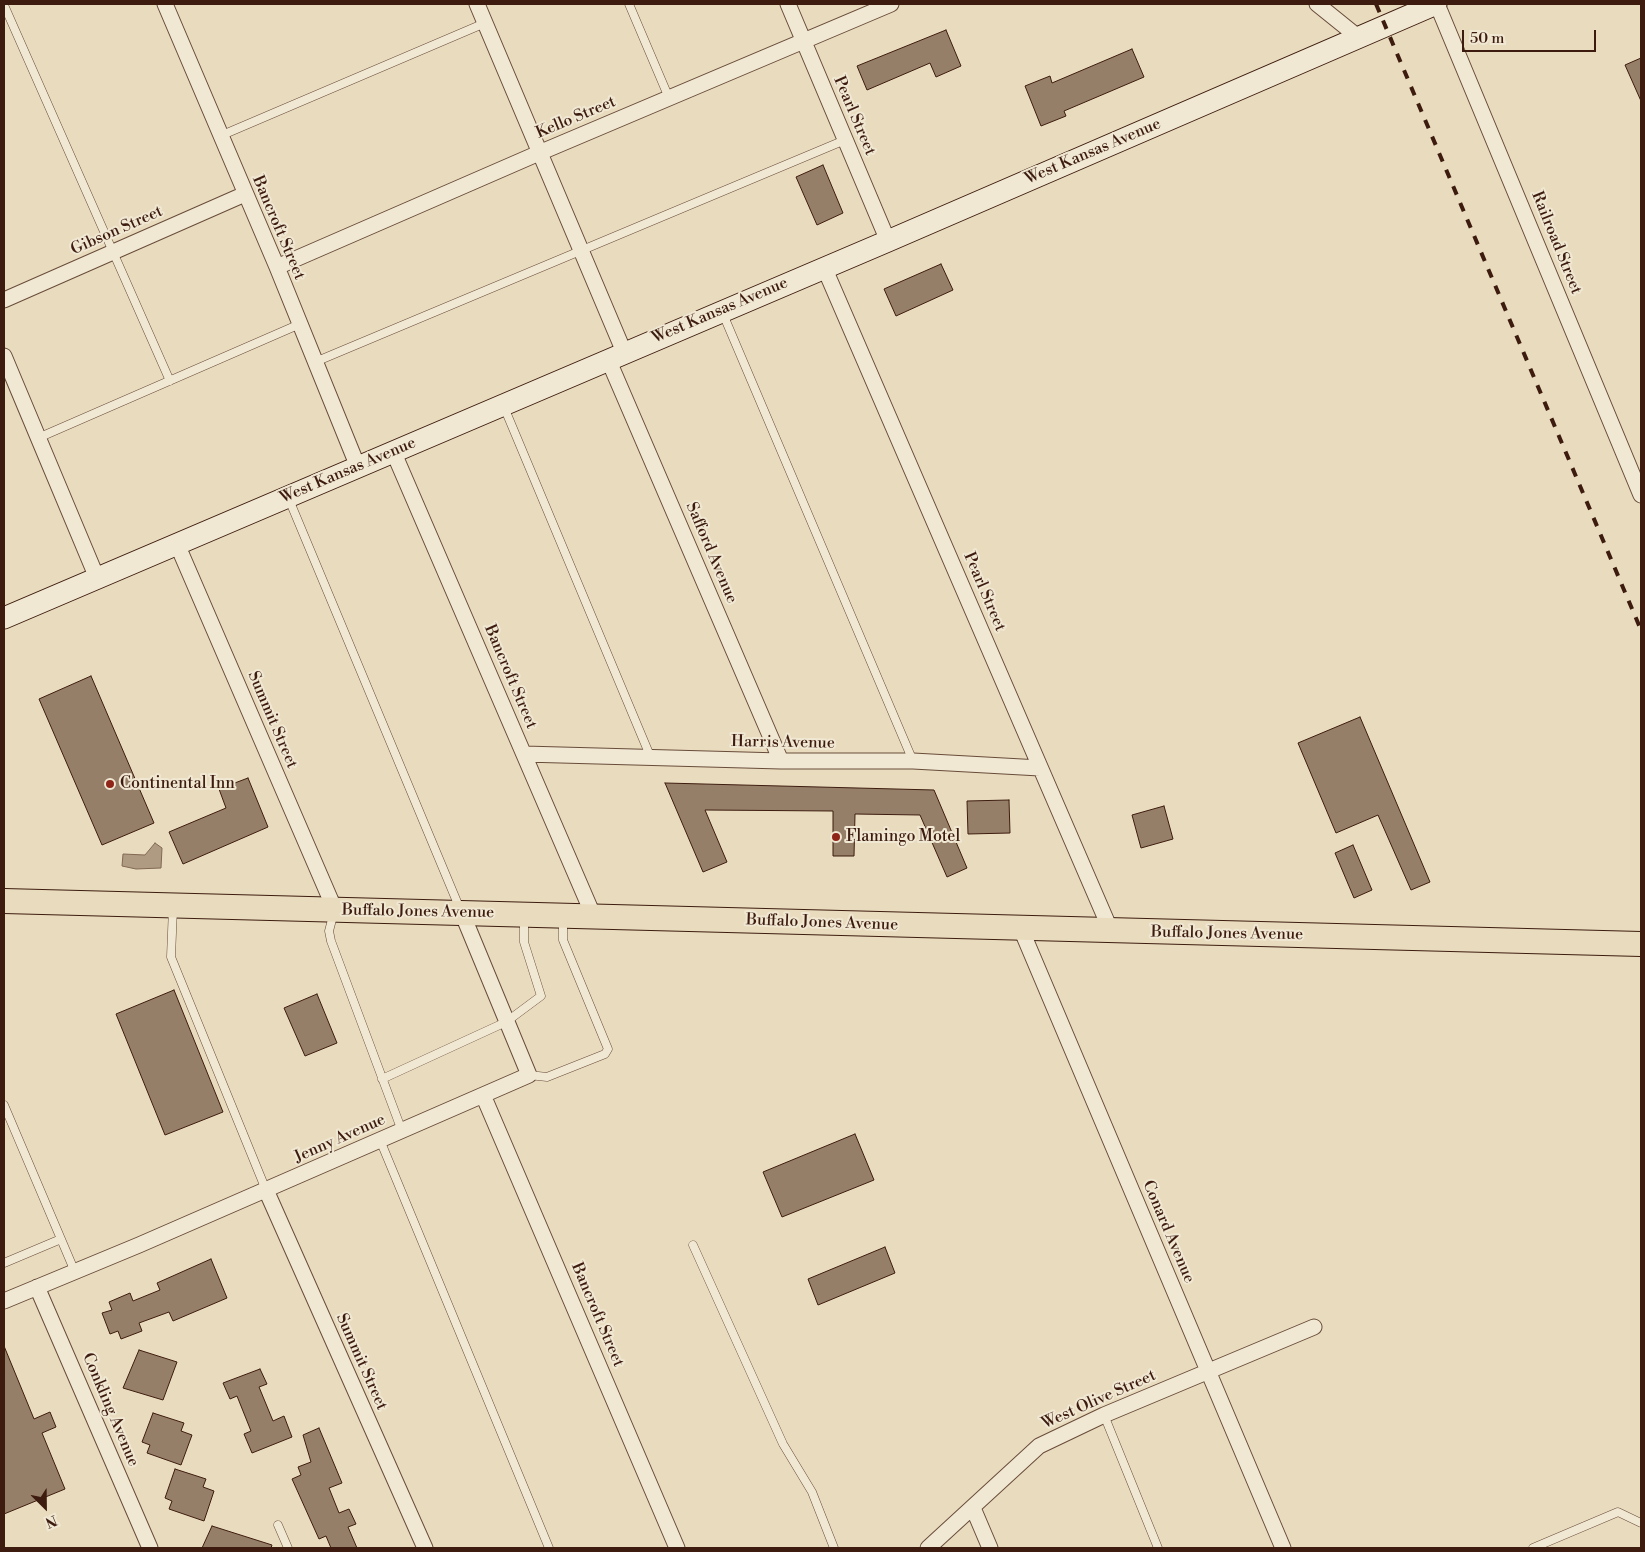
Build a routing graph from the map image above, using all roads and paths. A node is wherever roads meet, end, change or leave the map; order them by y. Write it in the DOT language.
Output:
graph roads {
  1 [pos="164,4"];
  2 [pos="477,4"];
  3 [pos="629,4"];
  4 [pos="788,4"];
  5 [pos="890,4"];
  6 [pos="1318,4"];
  7 [pos="1437,4"];
  8 [pos="4,5"];
  9 [pos="485,23"];
  10 [pos="1358,37"];
  11 [pos="804,41"];
  12 [pos="669,98"];
  13 [pos="220,136"];
  14 [pos="845,140"];
  15 [pos="539,153"];
  16 [pos="244,194"];
  17 [pos="888,241"];
  18 [pos="581,251"];
  19 [pos="114,252"];
  20 [pos="824,267"];
  21 [pos="277,268"];
  22 [pos="4,300"];
  23 [pos="721,310"];
  24 [pos="300,324"];
  25 [pos="4,356"];
  26 [pos="616,356"];
  27 [pos="315,362"];
  28 [pos="170,381"];
  29 [pos="503,404"];
  30 [pos="38,438"];
  31 [pos="393,451"];
  32 [pos="358,467"];
  33 [pos="1641,495"];
  34 [pos="288,497"];
  35 [pos="177,544"];
  36 [pos="97,578"];
  37 [pos="4,618"];
  38 [pos="524,754"];
  39 [pos="651,758"];
  40 [pos="781,761"];
  41 [pos="912,761"];
  42 [pos="1040,768"];
  43 [pos="4,901"];
  44 [pos="173,906"];
  45 [pos="335,910"];
  46 [pos="462,913"];
  47 [pos="524,915"];
  48 [pos="562,916"];
  49 [pos="594,917"];
  50 [pos="1022,929"];
  51 [pos="1111,931"];
  52 [pos="1641,944"];
  53 [pos="506,1022"];
  54 [pos="529,1075"];
  55 [pos="382,1079"];
  56 [pos="483,1095"];
  57 [pos="4,1105"];
  58 [pos="402,1131"];
  59 [pos="380,1140"];
  60 [pos="266,1190"];
  61 [pos="61,1238"];
  62 [pos="693,1244"];
  63 [pos="4,1263"];
  64 [pos="75,1272"];
  65 [pos="37,1287"];
  66 [pos="4,1301"];
  67 [pos="1314,1327"];
  68 [pos="1208,1372"];
  69 [pos="1104,1415"];
  70 [pos="973,1508"];
  71 [pos="1641,1523"];
  72 [pos="278,1526"];
  73 [pos="150,1548"];
  74 [pos="288,1548"];
  75 [pos="425,1548"];
  76 [pos="549,1548"];
  77 [pos="677,1548"];
  78 [pos="834,1548"];
  79 [pos="928,1548"];
  80 [pos="990,1548"];
  81 [pos="1158,1548"];
  82 [pos="1283,1548"];
  83 [pos="1533,1548"];
  1 -- 13 [label="street, Bancroft Street"];
  2 -- 9 [label="street, Safford Avenue"];
  3 -- 12 [label="lane"];
  4 -- 11 [label="street, Pearl Street"];
  5 -- 11 [label="street, Kello Street"];
  6 -- 10 [label="street"];
  7 -- 10 [label="street, West Kansas Avenue"];
  7 -- 33 [label="street, Railroad Street"];
  8 -- 19 [label="lane"];
  9 -- 13 [label="lane"];
  9 -- 15 [label="street, Safford Avenue"];
  10 -- 17 [label="street, West Kansas Avenue"];
  11 -- 12 [label="street, Kello Street"];
  11 -- 14 [label="street, Pearl Street"];
  12 -- 15 [label="street, Kello Street"];
  13 -- 16 [label="street, Bancroft Street"];
  14 -- 17 [label="street, Pearl Street"];
  14 -- 18 [label="lane"];
  15 -- 18 [label="street, Safford Avenue"];
  15 -- 21 [label="street, Kello Street"];
  16 -- 19 [label="street, Gibson Street"];
  16 -- 21 [label="street, Bancroft Street"];
  17 -- 20 [label="street, West Kansas Avenue"];
  18 -- 26 [label="street, Safford Avenue"];
  18 -- 27 [label="lane"];
  19 -- 22 [label="street, Gibson Street"];
  19 -- 28 [label="lane"];
  20 -- 23 [label="street, West Kansas Avenue"];
  20 -- 42 [label="street, Pearl Street"];
  21 -- 24 [label="street, Bancroft Street"];
  23 -- 26 [label="street, West Kansas Avenue"];
  23 -- 41 [label="lane"];
  24 -- 27 [label="street, Bancroft Street"];
  24 -- 28 [label="lane"];
  25 -- 30 [label="street"];
  26 -- 29 [label="street, West Kansas Avenue"];
  26 -- 40 [label="street, Safford Avenue"];
  27 -- 32 [label="street, Bancroft Street"];
  28 -- 30 [label="lane"];
  29 -- 31 [label="street, West Kansas Avenue"];
  29 -- 39 [label="lane"];
  30 -- 36 [label="street"];
  31 -- 32 [label="street, West Kansas Avenue"];
  31 -- 38 [label="street, Bancroft Street"];
  32 -- 34 [label="street, West Kansas Avenue"];
  34 -- 35 [label="street, West Kansas Avenue"];
  34 -- 46 [label="lane"];
  35 -- 36 [label="street, West Kansas Avenue"];
  35 -- 45 [label="street, Summit Street"];
  36 -- 37 [label="street, West Kansas Avenue"];
  38 -- 39 [label="street, Harris Avenue"];
  38 -- 49 [label="street, Bancroft Street"];
  39 -- 40 [label="street, Harris Avenue"];
  40 -- 41 [label="street, Harris Avenue"];
  41 -- 42 [label="street, Harris Avenue"];
  42 -- 51 [label="street, Pearl Street"];
  43 -- 44 [label="main road, Buffalo Jones Avenue"];
  44 -- 45 [label="main road, Buffalo Jones Avenue"];
  44 -- 60 [label="lane"];
  45 -- 46 [label="main road, Buffalo Jones Avenue"];
  45 -- 55 [label="lane"];
  46 -- 47 [label="main road, Buffalo Jones Avenue"];
  46 -- 53 [label="street"];
  47 -- 48 [label="main road, Buffalo Jones Avenue"];
  47 -- 53 [label="lane"];
  48 -- 49 [label="main road, Buffalo Jones Avenue"];
  48 -- 54 [label="lane"];
  49 -- 50 [label="main road, Buffalo Jones Avenue"];
  50 -- 51 [label="main road, Buffalo Jones Avenue"];
  50 -- 68 [label="street, Conard Avenue"];
  51 -- 52 [label="main road, Buffalo Jones Avenue"];
  53 -- 54 [label="street"];
  53 -- 55 [label="lane"];
  54 -- 56 [label="street, Jenny Avenue"];
  55 -- 58 [label="lane"];
  56 -- 58 [label="street, Jenny Avenue"];
  56 -- 77 [label="street, Bancroft Street"];
  57 -- 61 [label="lane"];
  58 -- 59 [label="street, Jenny Avenue"];
  59 -- 60 [label="street, Jenny Avenue"];
  59 -- 76 [label="lane"];
  60 -- 64 [label="street, Jenny Avenue"];
  60 -- 75 [label="street, Summit Street"];
  61 -- 63 [label="lane"];
  61 -- 64 [label="lane"];
  62 -- 78 [label="lane"];
  64 -- 65 [label="street, Jenny Avenue"];
  65 -- 66 [label="street, Jenny Avenue"];
  65 -- 73 [label="street, Conkling Avenue"];
  67 -- 68 [label="street, West Olive Street"];
  68 -- 69 [label="street, West Olive Street"];
  68 -- 82 [label="street, Conard Avenue"];
  69 -- 70 [label="street, West Olive Street"];
  69 -- 81 [label="lane"];
  70 -- 79 [label="street, West Olive Street"];
  70 -- 80 [label="street"];
  71 -- 83 [label="lane"];
  72 -- 74 [label="lane"];
}
